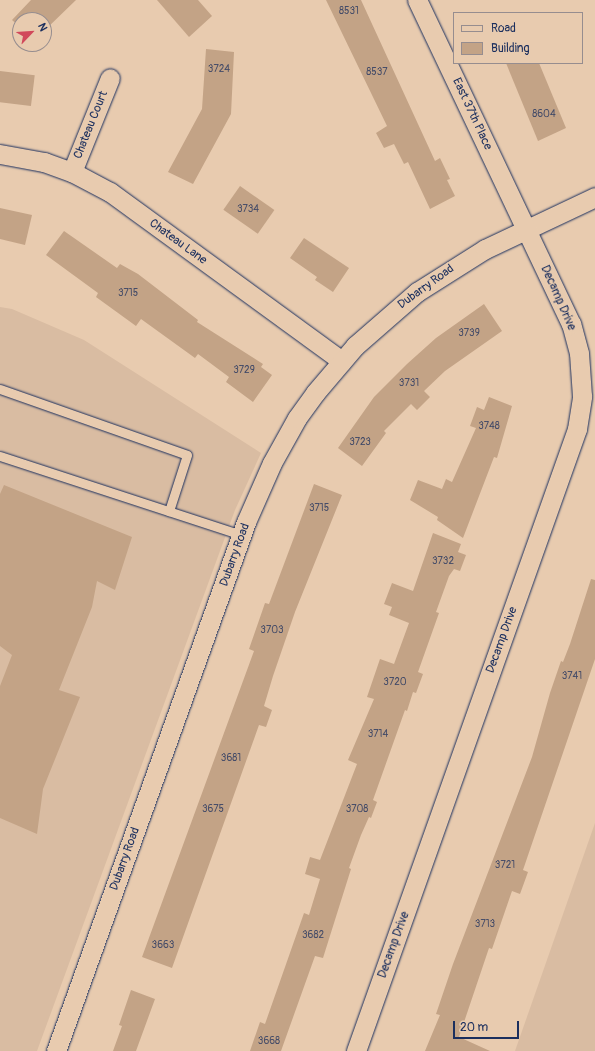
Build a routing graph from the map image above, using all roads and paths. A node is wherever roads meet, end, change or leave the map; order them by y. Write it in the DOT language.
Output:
graph roads {
  1 [pos="417,0"];
  2 [pos="110,78"];
  3 [pos="0,154"];
  4 [pos="72,172"];
  5 [pos="595,197"];
  6 [pos="526,229"];
  7 [pos="342,361"];
  8 [pos="0,389"];
  9 [pos="0,456"];
  10 [pos="169,511"];
  11 [pos="242,535"];
  12 [pos="56,1051"];
  13 [pos="356,1051"];
  1 -- 6 [label="street, East 37th Place"];
  2 -- 4 [label="street, Chateau Court"];
  3 -- 4 [label="street, Chateau Lane"];
  4 -- 7 [label="street, Chateau Lane"];
  5 -- 6 [label="street, Dubarry Road"];
  6 -- 7 [label="street, Dubarry Road"];
  6 -- 13 [label="street, Decamp Drive"];
  7 -- 11 [label="street, Dubarry Road"];
  8 -- 10 [label="lane"];
  9 -- 10 [label="lane"];
  10 -- 11 [label="lane"];
  11 -- 12 [label="street, Dubarry Road"];
}
